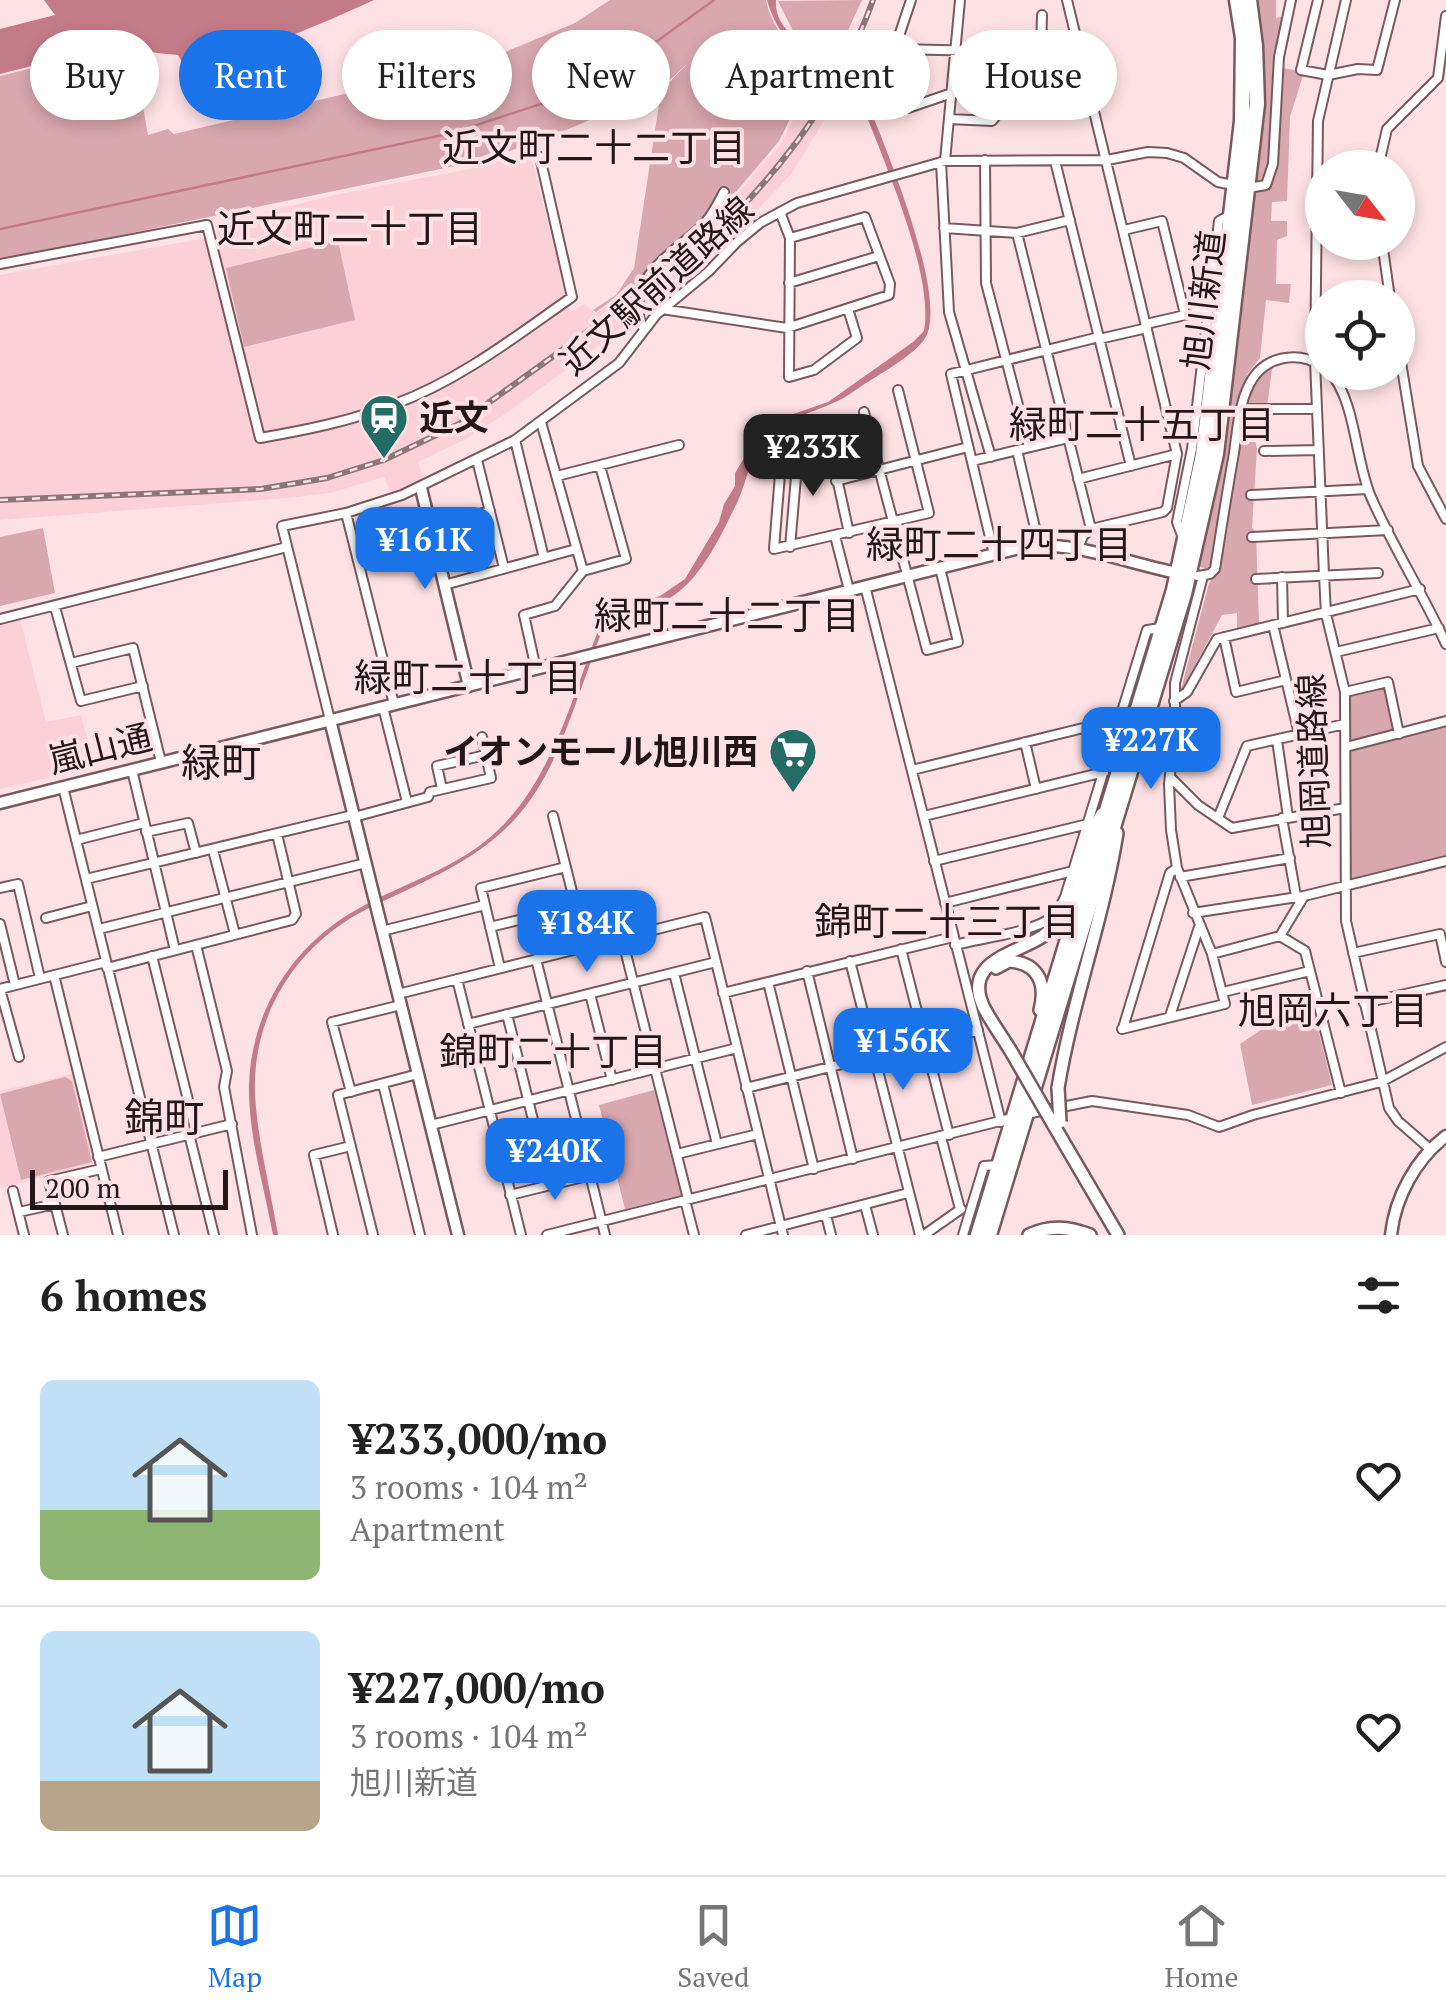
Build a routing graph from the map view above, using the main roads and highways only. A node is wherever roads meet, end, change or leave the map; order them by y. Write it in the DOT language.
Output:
graph roads {
  1 [pos="1237,0"];
  2 [pos="1249,0"];
  3 [pos="1242,187"];
  4 [pos="421,488"];
  5 [pos="1190,575"];
  6 [pos="469,686"];
  7 [pos="330,720"];
  8 [pos="1116,798"];
  9 [pos="0,804"];
  10 [pos="994,1023"];
  11 [pos="1020,1097"];
  12 [pos="1013,1118"];
  13 [pos="1056,1123"];
  14 [pos="1446,1136"];
  15 [pos="458,1235"];
  16 [pos="978,1235"];
  17 [pos="989,1235"];
  18 [pos="1029,1235"];
  19 [pos="1090,1235"];
  20 [pos="1118,1235"];
  21 [pos="1390,1235"];
  1 -- 3 [label="highway, 旭川新道"];
  2 -- 3 [label="highway, 旭川新道"];
  3 -- 5 [label="highway, 旭川新道"];
  3 -- 5 [label="highway, 旭川新道"];
  4 -- 6 [label="main road"];
  5 -- 6 [label="main road, 嵐山通"];
  5 -- 8 [label="highway, 旭川新道"];
  5 -- 8 [label="highway, 旭川新道"];
  6 -- 7 [label="main road, 嵐山通"];
  7 -- 9 [label="main road, 嵐山通"];
  7 -- 15 [label="main road"];
  8 -- 10 [label="main road"];
  8 -- 11 [label="highway, 旭川新道"];
  8 -- 12 [label="highway, 旭川新道"];
  8 -- 13 [label="main road, bridge"];
  10 -- 11 [label="main road"];
  10 -- 13 [label="main road, bridge"];
  11 -- 12 [label="highway, 旭川新道"];
  12 -- 16 [label="highway, 旭川新道"];
  12 -- 17 [label="highway, 旭川新道"];
  13 -- 20 [label="main road"];
  14 -- 21 [label="main road"];
  18 -- 19 [label="main road"];
}
